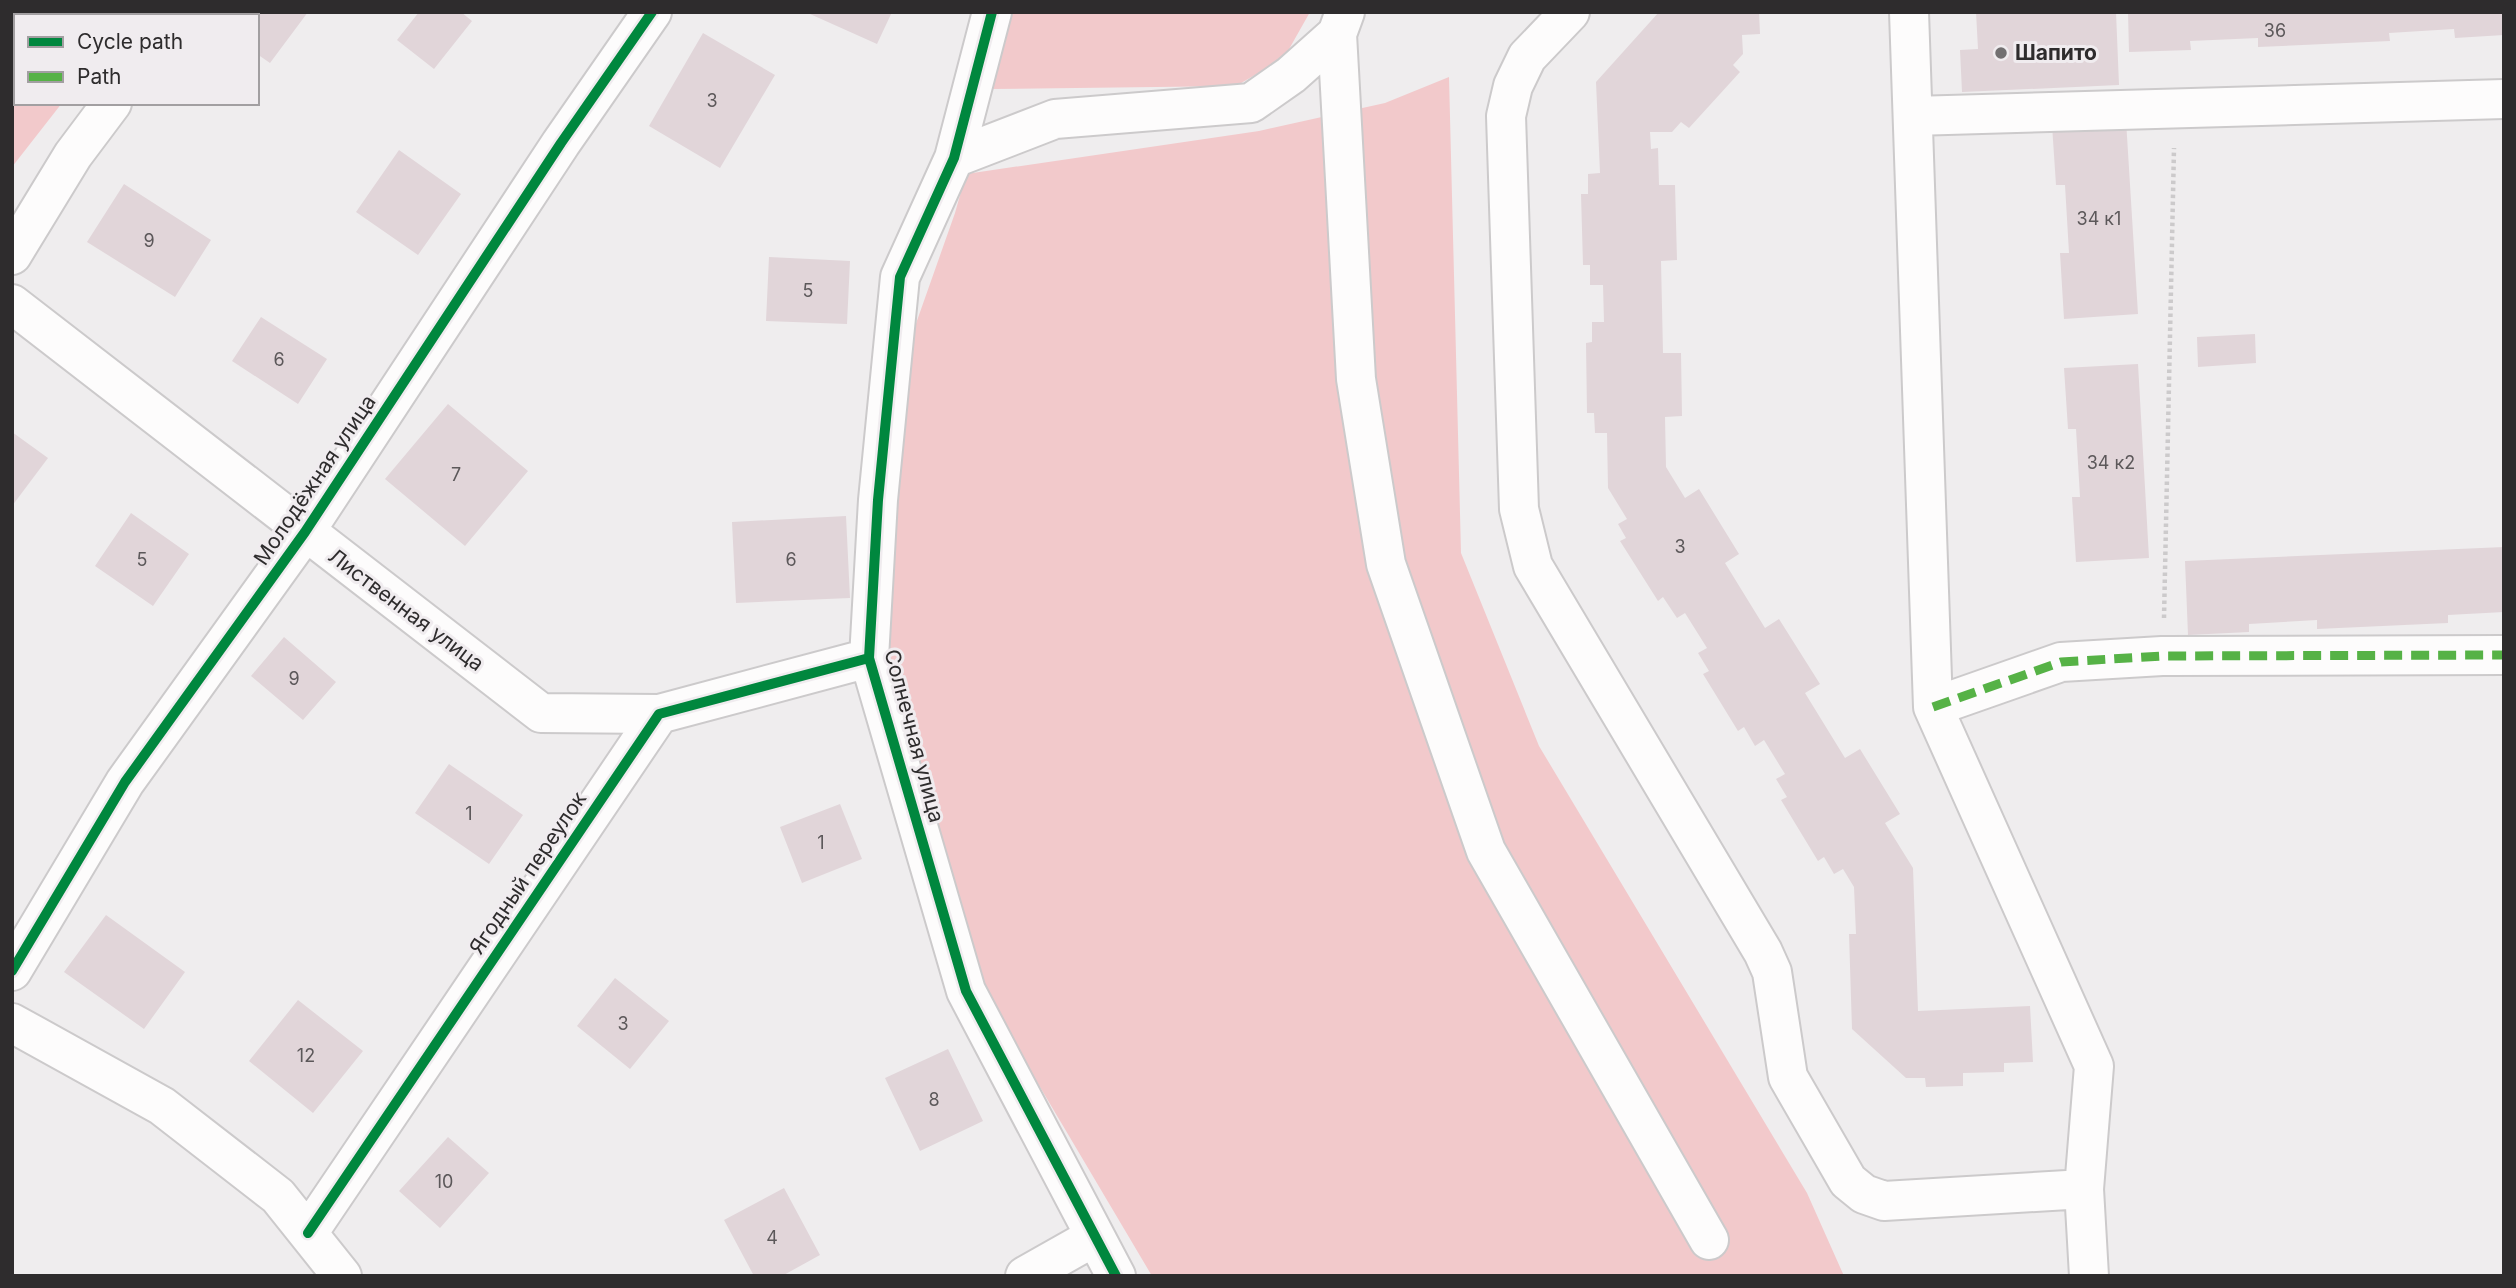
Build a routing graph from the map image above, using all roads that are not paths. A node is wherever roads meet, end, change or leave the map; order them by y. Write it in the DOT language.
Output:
graph roads {
  1 [pos="652,12"];
  2 [pos="992,12"];
  3 [pos="1570,12"];
  4 [pos="1909,12"];
  5 [pos="1341,23"];
  6 [pos="2504,99"];
  7 [pos="110,105"];
  8 [pos="1913,116"];
  9 [pos="954,158"];
  10 [pos="12,255"];
  11 [pos="12,304"];
  12 [pos="304,532"];
  13 [pos="2504,655"];
  14 [pos="869,658"];
  15 [pos="1933,708"];
  16 [pos="659,714"];
  17 [pos="12,971"];
  18 [pos="12,1023"];
  19 [pos="2084,1189"];
  20 [pos="308,1233"];
  21 [pos="1094,1237"];
  22 [pos="1709,1240"];
  23 [pos="342,1276"];
  24 [pos="1026,1276"];
  25 [pos="1116,1276"];
  26 [pos="2089,1276"];
  1 -- 12 [label="street, Молодёжная улица"];
  2 -- 9 [label="street, Солнечная улица"];
  3 -- 19 [label="street"];
  4 -- 8 [label="street"];
  5 -- 9 [label="street"];
  5 -- 22 [label="street"];
  6 -- 8 [label="street"];
  7 -- 10 [label="street"];
  8 -- 15 [label="street"];
  9 -- 14 [label="street, Солнечная улица"];
  11 -- 12 [label="street, Лиственная улица"];
  12 -- 16 [label="street, Лиственная улица"];
  12 -- 17 [label="street, Молодёжная улица"];
  13 -- 15 [label="street"];
  14 -- 16 [label="street"];
  14 -- 21 [label="street, Солнечная улица"];
  15 -- 19 [label="street"];
  16 -- 20 [label="street, Ягодный переулок"];
  18 -- 20 [label="street"];
  19 -- 26 [label="street"];
  20 -- 23 [label="street"];
  21 -- 24 [label="street"];
  21 -- 25 [label="street, Солнечная улица"];
}
